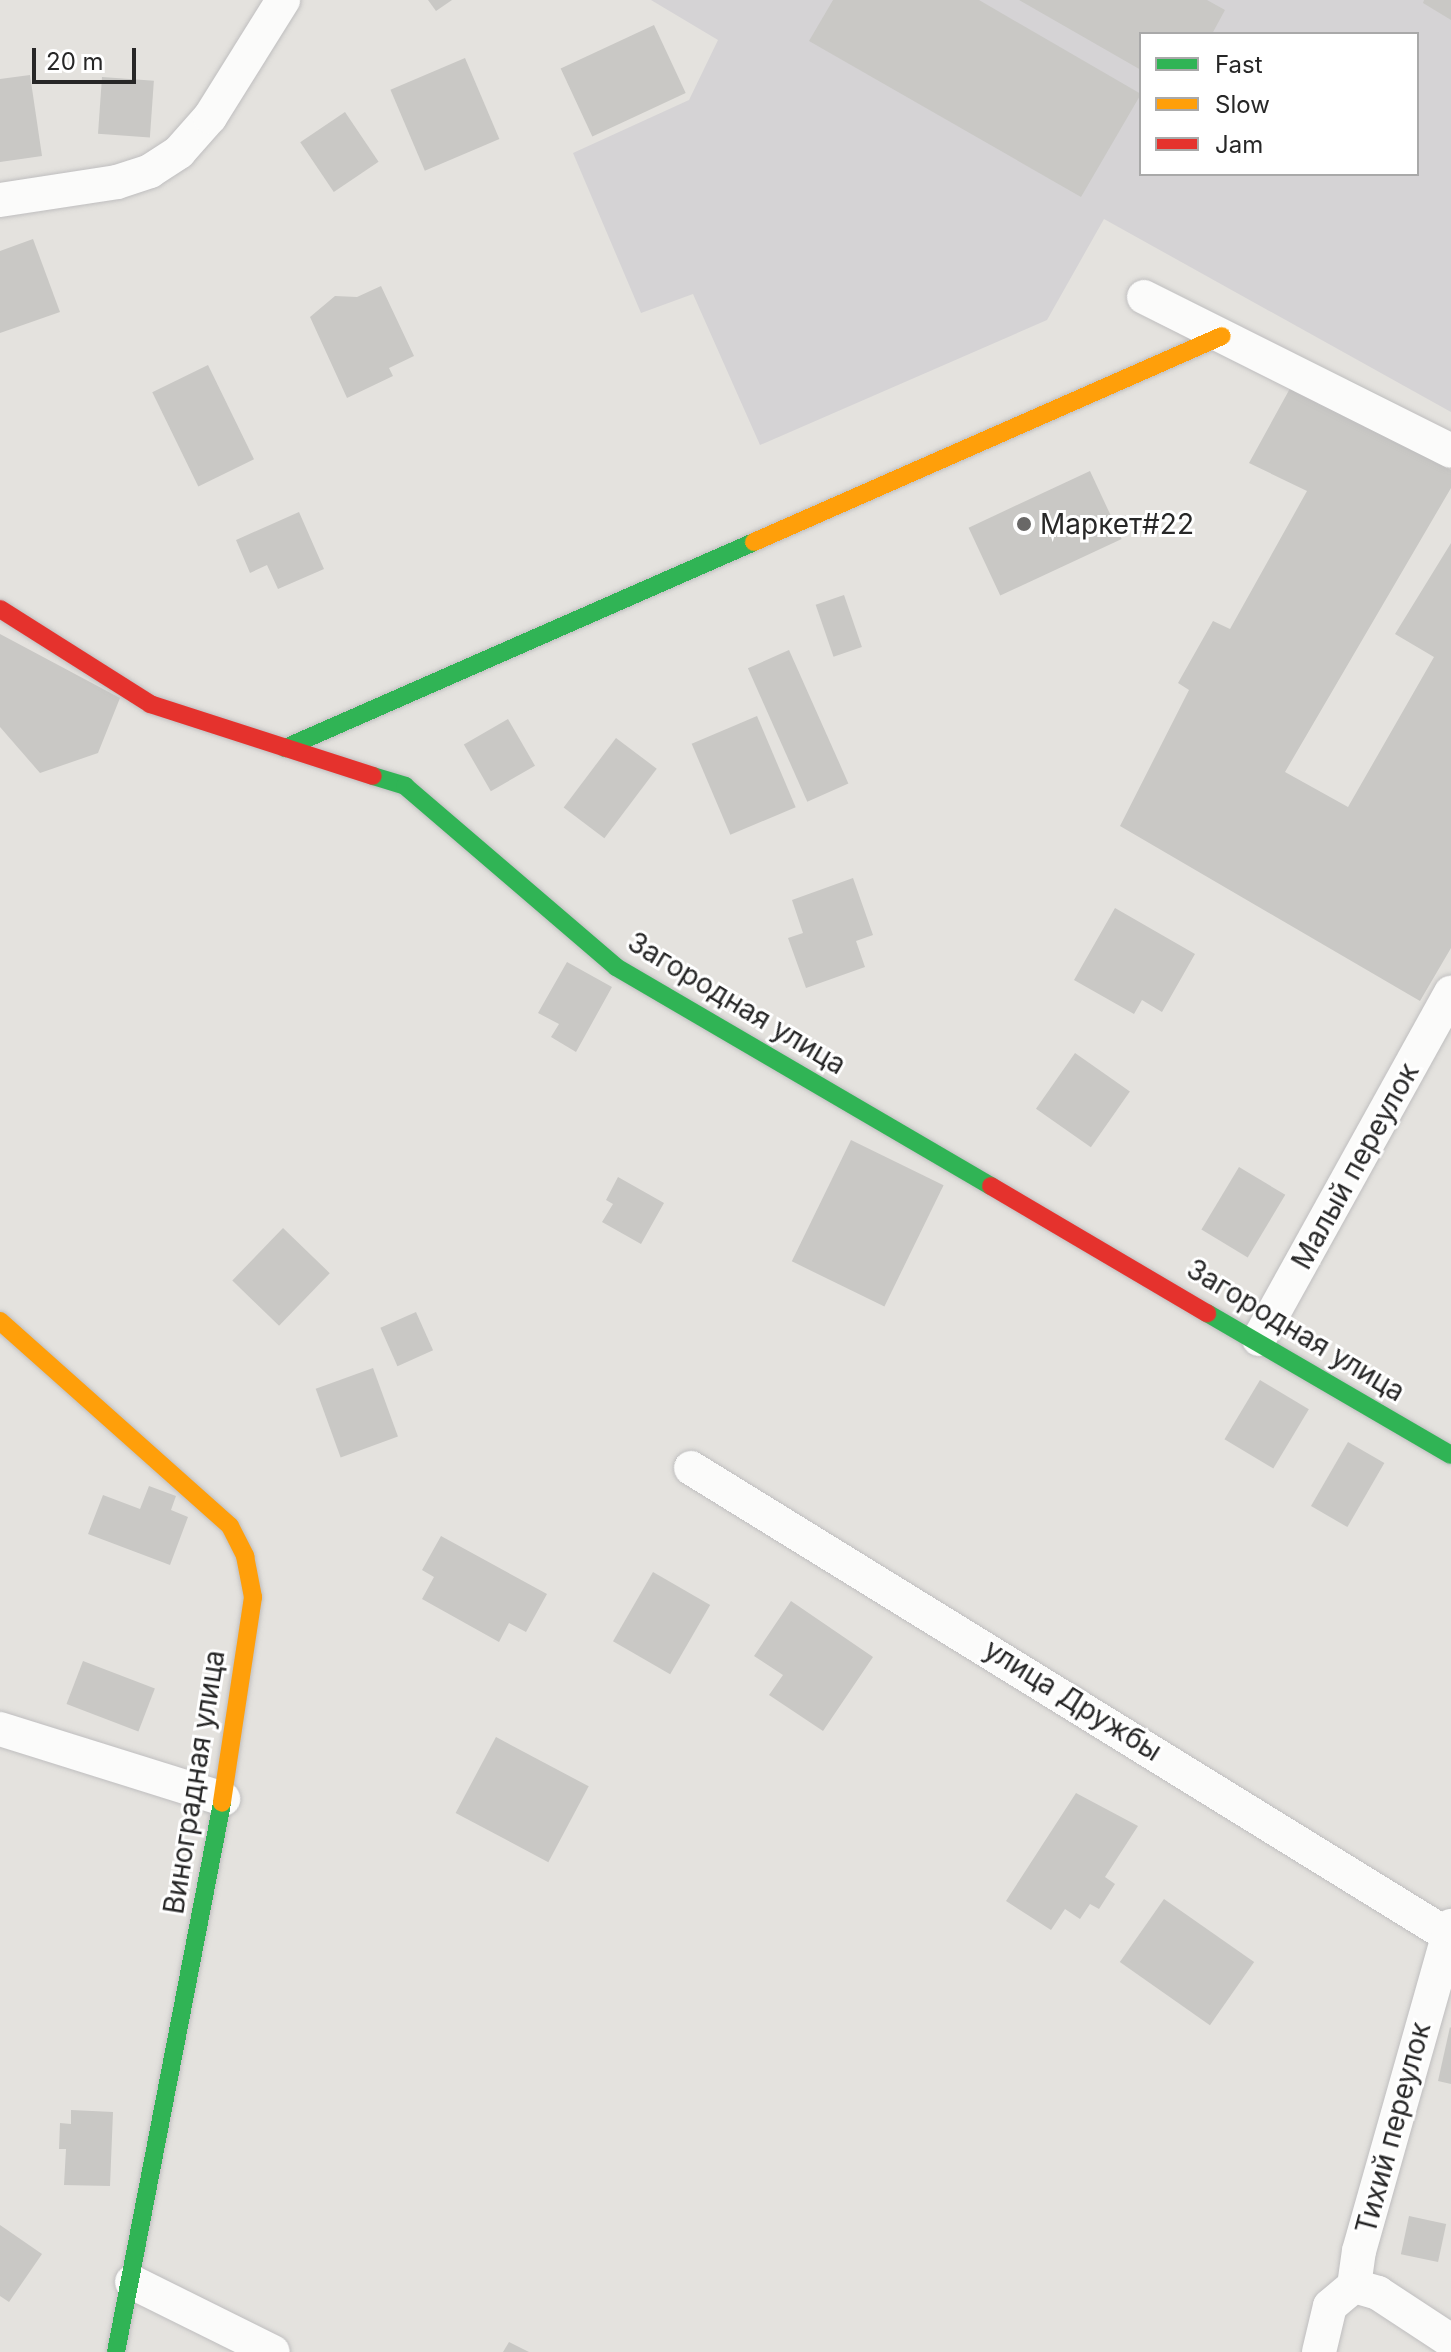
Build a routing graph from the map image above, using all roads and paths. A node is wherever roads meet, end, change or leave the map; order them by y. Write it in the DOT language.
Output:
graph roads {
  1 [pos="283,0"];
  2 [pos="0,200"];
  3 [pos="1144,297"];
  4 [pos="1222,336"];
  5 [pos="1451,451"];
  6 [pos="0,609"];
  7 [pos="285,748"];
  8 [pos="1451,993"];
  9 [pos="0,1321"];
  10 [pos="1259,1339"];
  11 [pos="1451,1455"];
  12 [pos="691,1468"];
  13 [pos="0,1729"];
  14 [pos="223,1799"];
  15 [pos="1449,1932"];
  16 [pos="132,2282"];
  17 [pos="1354,2286"];
  18 [pos="1451,2341"];
  19 [pos="116,2352"];
  20 [pos="273,2352"];
  21 [pos="1319,2352"];
  1 -- 2 [label="street"];
  3 -- 4 [label="street"];
  4 -- 5 [label="street"];
  4 -- 7 [label="street"];
  6 -- 7 [label="street, Загородная улица"];
  7 -- 10 [label="street, Загородная улица"];
  8 -- 10 [label="street, Малый переулок"];
  9 -- 14 [label="street, Виноградная улица"];
  10 -- 11 [label="street, Загородная улица"];
  12 -- 15 [label="street, улица Дружбы"];
  13 -- 14 [label="street"];
  14 -- 16 [label="street, Виноградная улица"];
  15 -- 17 [label="street, Тихий переулок"];
  16 -- 19 [label="street, Виноградная улица"];
  16 -- 20 [label="street"];
  17 -- 18 [label="street"];
  17 -- 21 [label="street"];
}
